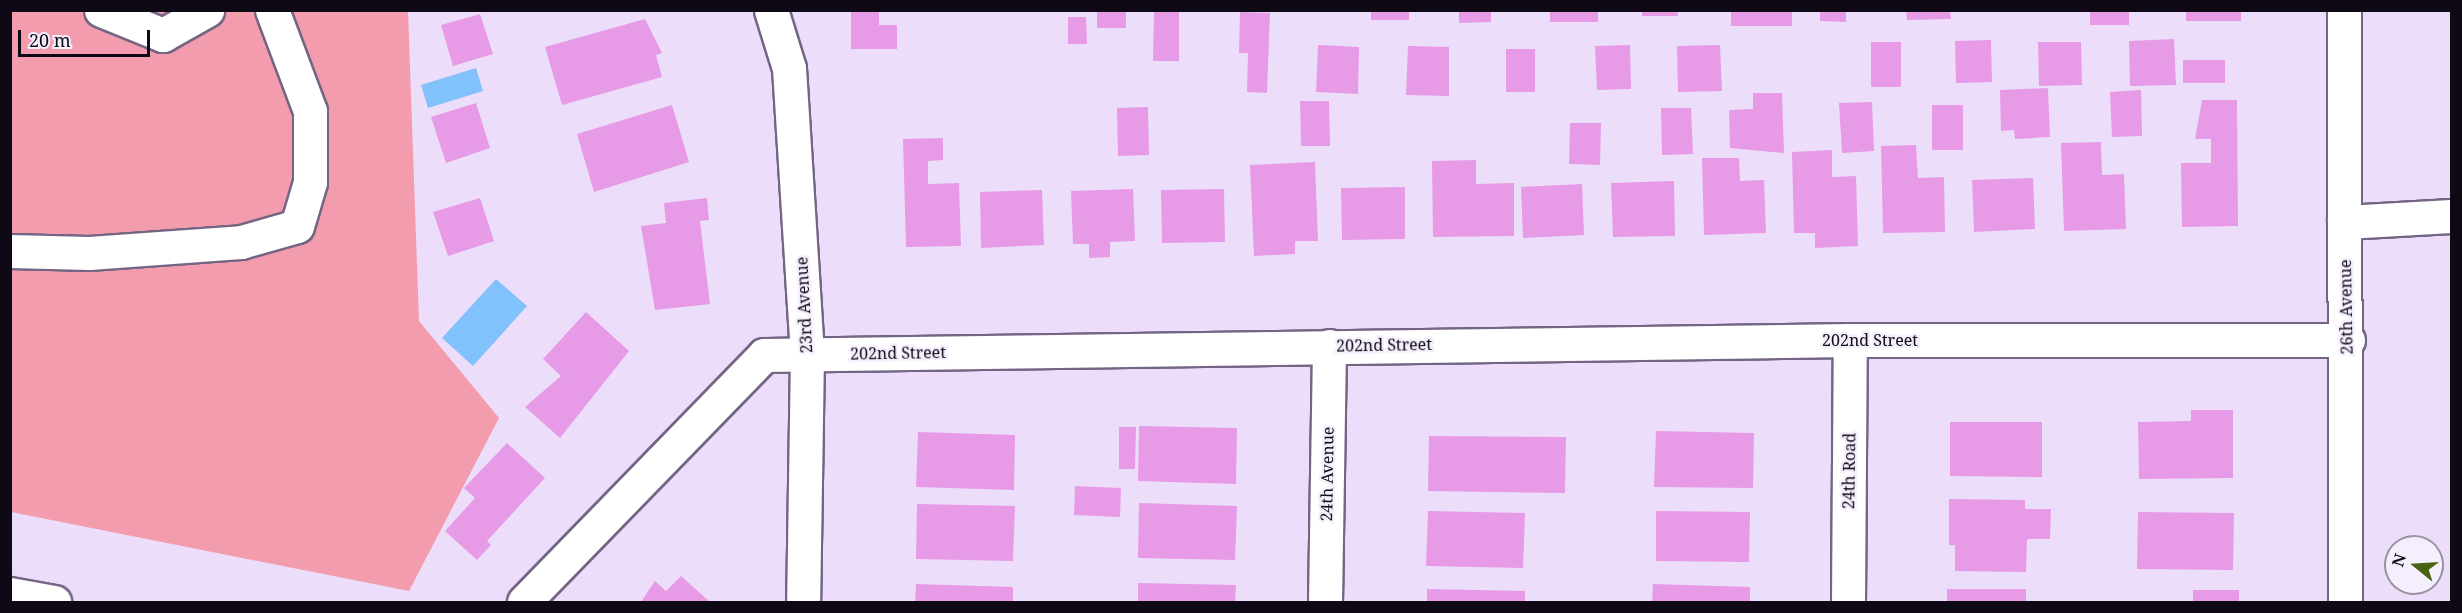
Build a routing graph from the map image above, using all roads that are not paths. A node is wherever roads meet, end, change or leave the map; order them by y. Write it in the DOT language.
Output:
graph roads {
  1 [pos="101,10"];
  2 [pos="207,10"];
  3 [pos="272,10"];
  4 [pos="771,10"];
  5 [pos="2344,10"];
  6 [pos="2451,216"];
  7 [pos="2344,222"];
  8 [pos="10,252"];
  9 [pos="1850,340"];
  10 [pos="2348,340"];
  11 [pos="1329,346"];
  12 [pos="807,355"];
  13 [pos="10,594"];
  14 [pos="54,603"];
  15 [pos="524,603"];
  16 [pos="804,603"];
  17 [pos="1326,603"];
  18 [pos="1848,603"];
  19 [pos="2345,603"];
  1 -- 2 [label="street"];
  3 -- 8 [label="street"];
  4 -- 12 [label="street, 23rd Avenue"];
  5 -- 7 [label="street, 26th Avenue"];
  6 -- 7 [label="street"];
  7 -- 10 [label="street, 26th Avenue"];
  9 -- 10 [label="street, 202nd Street"];
  9 -- 11 [label="street, 202nd Street"];
  9 -- 18 [label="street, 24th Road"];
  10 -- 19 [label="street, 26th Avenue"];
  11 -- 12 [label="street, 202nd Street"];
  11 -- 17 [label="street, 24th Avenue"];
  12 -- 15 [label="street, 202nd Street"];
  12 -- 16 [label="street, 23rd Avenue"];
  13 -- 14 [label="street"];
}
